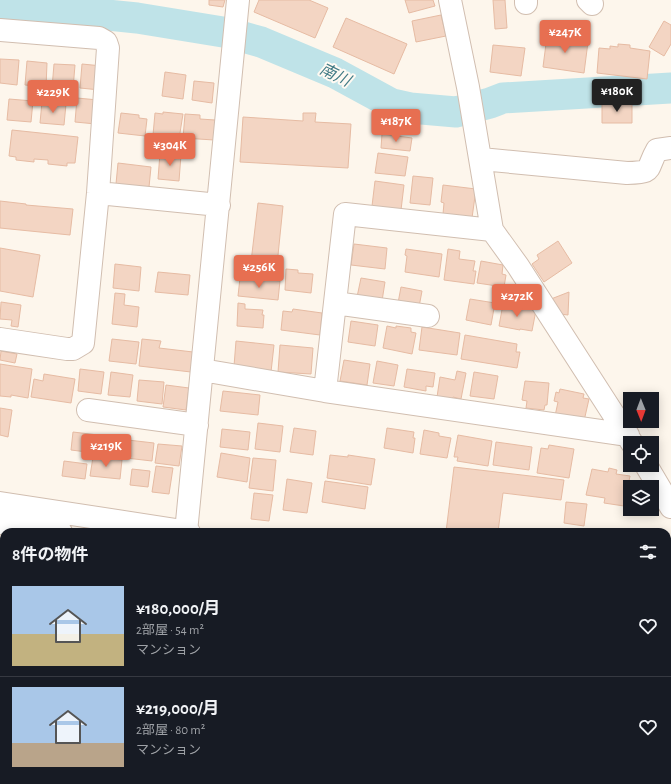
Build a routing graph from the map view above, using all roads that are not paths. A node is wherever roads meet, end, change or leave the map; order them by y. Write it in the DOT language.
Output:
graph roads {
  1 [pos="450,0"];
  2 [pos="237,8"];
  3 [pos="0,30"];
  4 [pos="671,148"];
  5 [pos="479,151"];
  6 [pos="98,194"];
  7 [pos="219,205"];
  8 [pos="492,230"];
  9 [pos="335,303"];
  10 [pos="428,316"];
  11 [pos="0,339"];
  12 [pos="202,370"];
  13 [pos="325,391"];
  14 [pos="88,410"];
  15 [pos="197,425"];
  16 [pos="628,436"];
  17 [pos="623,438"];
  18 [pos="650,472"];
  19 [pos="0,503"];
  20 [pos="671,507"];
  21 [pos="0,523"];
  22 [pos="34,528"];
  23 [pos="160,528"];
  24 [pos="186,528"];
  1 -- 5 [label="street"];
  2 -- 7 [label="street"];
  3 -- 6 [label="street"];
  4 -- 5 [label="street"];
  5 -- 8 [label="street"];
  6 -- 7 [label="street"];
  6 -- 11 [label="street"];
  7 -- 12 [label="street"];
  8 -- 9 [label="street"];
  8 -- 16 [label="street"];
  9 -- 10 [label="street"];
  9 -- 13 [label="street"];
  12 -- 13 [label="street"];
  12 -- 15 [label="street"];
  13 -- 17 [label="street"];
  14 -- 15 [label="street"];
  15 -- 24 [label="street"];
  18 -- 20 [label="street"];
  19 -- 23 [label="street"];
  21 -- 22 [label="street"];
}
